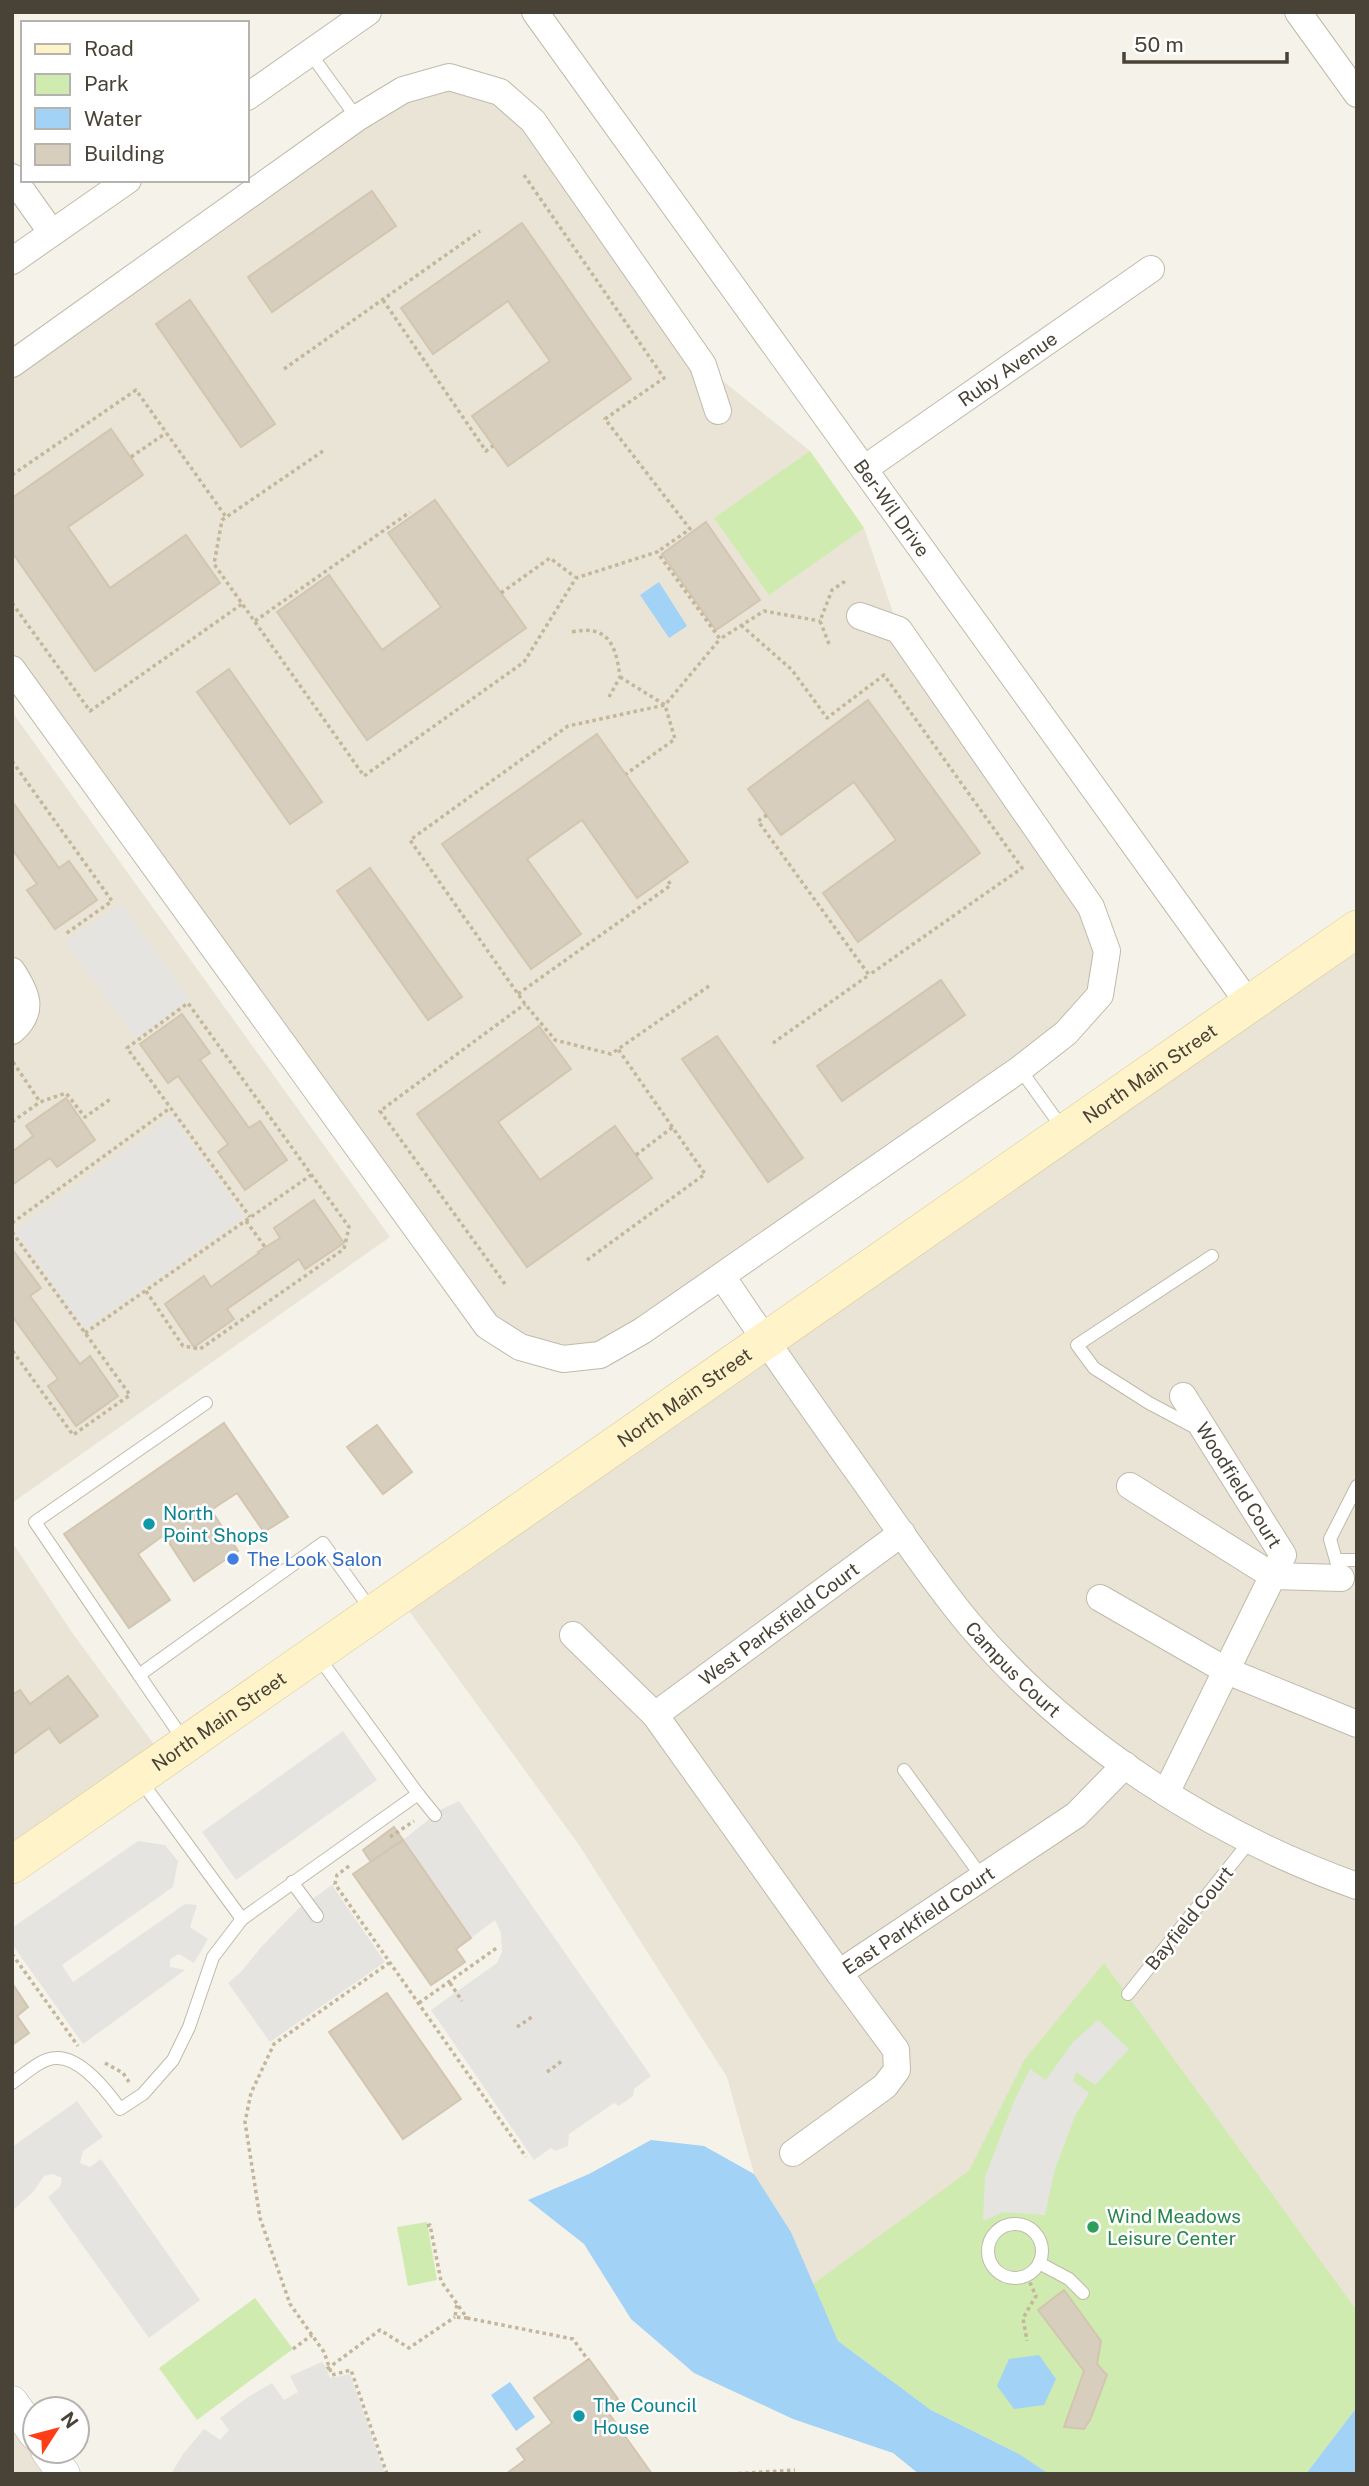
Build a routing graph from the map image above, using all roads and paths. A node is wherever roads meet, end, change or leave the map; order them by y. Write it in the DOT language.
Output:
graph roads {
  1 [pos="368,12"];
  2 [pos="535,12"];
  3 [pos="1298,12"];
  4 [pos="310,53"];
  5 [pos="1357,94"];
  6 [pos="248,96"];
  7 [pos="357,118"];
  8 [pos="524,175"];
  9 [pos="12,177"];
  10 [pos="125,182"];
  11 [pos="480,231"];
  12 [pos="52,233"];
  13 [pos="12,261"];
  14 [pos="1151,269"];
  15 [pos="383,300"];
  16 [pos="13,363"];
  17 [pos="284,369"];
  18 [pos="718,411"];
  19 [pos="166,433"];
  20 [pos="493,446"];
  21 [pos="323,451"];
  22 [pos="131,457"];
  23 [pos="864,469"];
  24 [pos="12,475"];
  25 [pos="410,512"];
  26 [pos="227,517"];
  27 [pos="657,552"];
  28 [pos="576,578"];
  29 [pos="847,580"];
  30 [pos="501,593"];
  31 [pos="12,603"];
  32 [pos="243,604"];
  33 [pos="859,616"];
  34 [pos="255,621"];
  35 [pos="820,621"];
  36 [pos="741,625"];
  37 [pos="572,632"];
  38 [pos="720,639"];
  39 [pos="830,644"];
  40 [pos="12,669"];
  41 [pos="620,677"];
  42 [pos="609,696"];
  43 [pos="666,705"];
  44 [pos="12,761"];
  45 [pos="625,774"];
  46 [pos="767,815"];
  47 [pos="666,878"];
  48 [pos="1357,929"];
  49 [pos="64,934"];
  50 [pos="12,971"];
  51 [pos="869,975"];
  52 [pos="709,986"];
  53 [pos="518,993"];
  54 [pos="525,1004"];
  55 [pos="1249,1004"];
  56 [pos="12,1031"];
  57 [pos="773,1043"];
  58 [pos="618,1049"];
  59 [pos="13,1062"];
  60 [pos="1020,1069"];
  61 [pos="111,1098"];
  62 [pos="40,1102"];
  63 [pos="170,1108"];
  64 [pos="12,1122"];
  65 [pos="673,1127"];
  66 [pos="1065,1132"];
  67 [pos="636,1156"];
  68 [pos="311,1175"];
  69 [pos="248,1219"];
  70 [pos="12,1223"];
  71 [pos="12,1232"];
  72 [pos="265,1247"];
  73 [pos="1212,1256"];
  74 [pos="587,1260"];
  75 [pos="722,1276"];
  76 [pos="505,1284"];
  77 [pos="146,1291"];
  78 [pos="85,1334"];
  79 [pos="765,1341"];
  80 [pos="12,1350"];
  81 [pos="1184,1396"];
  82 [pos="206,1403"];
  83 [pos="1207,1434"];
  84 [pos="1130,1486"];
  85 [pos="1357,1486"];
  86 [pos="902,1533"];
  87 [pos="1345,1566"];
  88 [pos="1273,1576"];
  89 [pos="1100,1598"];
  90 [pos="374,1614"];
  91 [pos="573,1635"];
  92 [pos="316,1654"];
  93 [pos="1227,1671"];
  94 [pos="139,1675"];
  95 [pos="655,1716"];
  96 [pos="1357,1724"];
  97 [pos="185,1744"];
  98 [pos="1125,1765"];
  99 [pos="904,1770"];
  100 [pos="138,1778"];
  101 [pos="1166,1793"];
  102 [pos="418,1794"];
  103 [pos="435,1815"];
  104 [pos="414,1821"];
  105 [pos="386,1840"];
  106 [pos="1250,1841"];
  107 [pos="354,1863"];
  108 [pos="12,1864"];
  109 [pos="982,1877"];
  110 [pos="292,1882"];
  111 [pos="1357,1886"];
  112 [pos="317,1916"];
  113 [pos="242,1919"];
  114 [pos="498,1947"];
  115 [pos="12,1954"];
  116 [pos="389,1963"];
  117 [pos="839,1973"];
  118 [pos="449,1982"];
  119 [pos="1128,1994"];
  120 [pos="461,2001"];
  121 [pos="419,2003"];
  122 [pos="532,2017"];
  123 [pos="517,2026"];
  124 [pos="81,2050"];
  125 [pos="102,2061"];
  126 [pos="562,2061"];
  127 [pos="547,2071"];
  128 [pos="12,2083"];
  129 [pos="139,2097"];
  130 [pos="793,2153"];
  131 [pos="526,2157"];
  132 [pos="427,2226"];
  133 [pos="1040,2263"];
  134 [pos="1027,2276"];
  135 [pos="1083,2293"];
  136 [pos="457,2304"];
  137 [pos="455,2317"];
  138 [pos="467,2318"];
  139 [pos="312,2335"];
  140 [pos="1027,2341"];
  141 [pos="293,2349"];
  142 [pos="588,2360"];
  143 [pos="329,2368"];
  144 [pos="795,2470"];
  145 [pos="387,2474"];
  146 [pos="731,2474"];
  1 -- 4 [label="street"];
  2 -- 23 [label="street, Ber-Wil Drive"];
  3 -- 5 [label="street"];
  4 -- 6 [label="street"];
  4 -- 7 [label="lane"];
  7 -- 16 [label="street"];
  7 -- 18 [label="street"];
  8 -- 27 [label="path"];
  9 -- 12 [label="street"];
  10 -- 12 [label="street"];
  11 -- 15 [label="path"];
  12 -- 13 [label="street"];
  14 -- 23 [label="street, Ruby Avenue"];
  15 -- 17 [label="path"];
  15 -- 20 [label="path"];
  19 -- 22 [label="path"];
  19 -- 24 [label="path"];
  19 -- 26 [label="path"];
  21 -- 26 [label="path"];
  23 -- 55 [label="street, Ber-Wil Drive"];
  25 -- 34 [label="path"];
  26 -- 32 [label="path"];
  27 -- 28 [label="path"];
  27 -- 38 [label="path"];
  28 -- 30 [label="path"];
  28 -- 34 [label="path"];
  29 -- 35 [label="path"];
  31 -- 32 [label="path"];
  32 -- 34 [label="path"];
  33 -- 60 [label="street"];
  35 -- 36 [label="path"];
  35 -- 39 [label="path"];
  36 -- 38 [label="path"];
  36 -- 51 [label="path"];
  37 -- 41 [label="path"];
  38 -- 43 [label="path"];
  40 -- 75 [label="street"];
  41 -- 42 [label="path"];
  41 -- 43 [label="path"];
  43 -- 45 [label="path"];
  43 -- 53 [label="path"];
  44 -- 49 [label="path"];
  46 -- 51 [label="path"];
  47 -- 53 [label="path"];
  48 -- 55 [label="main road, North Main Street"];
  50 -- 56 [label="street"];
  51 -- 57 [label="path"];
  52 -- 58 [label="path"];
  53 -- 54 [label="path"];
  54 -- 58 [label="path"];
  54 -- 76 [label="path"];
  55 -- 66 [label="main road, North Main Street"];
  58 -- 65 [label="path"];
  59 -- 62 [label="path"];
  60 -- 66 [label="lane"];
  60 -- 75 [label="street"];
  61 -- 62 [label="path"];
  62 -- 64 [label="path"];
  63 -- 68 [label="path"];
  63 -- 69 [label="path"];
  63 -- 70 [label="path"];
  65 -- 67 [label="path"];
  65 -- 74 [label="path"];
  66 -- 79 [label="main road, North Main Street"];
  68 -- 69 [label="path"];
  68 -- 77 [label="path"];
  69 -- 72 [label="path"];
  69 -- 77 [label="path"];
  71 -- 78 [label="path"];
  73 -- 83 [label="lane"];
  75 -- 79 [label="street, Campus Court"];
  77 -- 78 [label="path"];
  78 -- 80 [label="path"];
  79 -- 86 [label="street, Campus Court"];
  79 -- 90 [label="main road, North Main Street"];
  81 -- 83 [label="street, Woodfield Court"];
  82 -- 94 [label="lane"];
  83 -- 88 [label="street, Woodfield Court"];
  84 -- 88 [label="street, Woodfield Court"];
  85 -- 87 [label="lane"];
  86 -- 95 [label="street, West Parksfield Court"];
  86 -- 98 [label="street, Campus Court"];
  87 -- 88 [label="street, Woodfield Court"];
  88 -- 93 [label="street, Woodfield Court"];
  89 -- 93 [label="street"];
  90 -- 92 [label="main road, North Main Street"];
  90 -- 94 [label="lane"];
  91 -- 95 [label="street"];
  92 -- 97 [label="main road, North Main Street"];
  92 -- 102 [label="lane"];
  93 -- 96 [label="street"];
  93 -- 101 [label="street, Woodfield Court"];
  94 -- 97 [label="lane"];
  95 -- 117 [label="street"];
  97 -- 100 [label="main road, North Main Street"];
  98 -- 101 [label="street, Campus Court"];
  98 -- 109 [label="street, East Parkfield Court"];
  99 -- 109 [label="lane"];
  100 -- 108 [label="main road, North Main Street"];
  100 -- 113 [label="lane"];
  101 -- 106 [label="street, Campus Court"];
  102 -- 103 [label="lane"];
  102 -- 110 [label="lane"];
  104 -- 105 [label="path"];
  106 -- 111 [label="street, Campus Court"];
  106 -- 119 [label="lane, Bayfield Court"];
  107 -- 116 [label="path"];
  109 -- 117 [label="street, East Parkfield Court"];
  110 -- 112 [label="lane"];
  110 -- 113 [label="lane"];
  113 -- 129 [label="lane"];
  114 -- 118 [label="path"];
  115 -- 124 [label="path"];
  116 -- 121 [label="path"];
  116 -- 139 [label="path"];
  117 -- 130 [label="street, East Parkfield Court"];
  118 -- 120 [label="path"];
  118 -- 121 [label="path"];
  121 -- 131 [label="path"];
  122 -- 123 [label="path"];
  125 -- 129 [label="path"];
  126 -- 127 [label="path"];
  128 -- 129 [label="lane"];
  132 -- 136 [label="path"];
  133 -- 134 [label="lane"];
  133 -- 134 [label="lane"];
  133 -- 135 [label="lane"];
  134 -- 140 [label="path"];
  136 -- 137 [label="path"];
  136 -- 138 [label="path"];
  137 -- 138 [label="path"];
  137 -- 143 [label="path"];
  138 -- 142 [label="path"];
  139 -- 141 [label="path"];
  139 -- 143 [label="path"];
  143 -- 145 [label="path"];
  144 -- 146 [label="path"];
}
